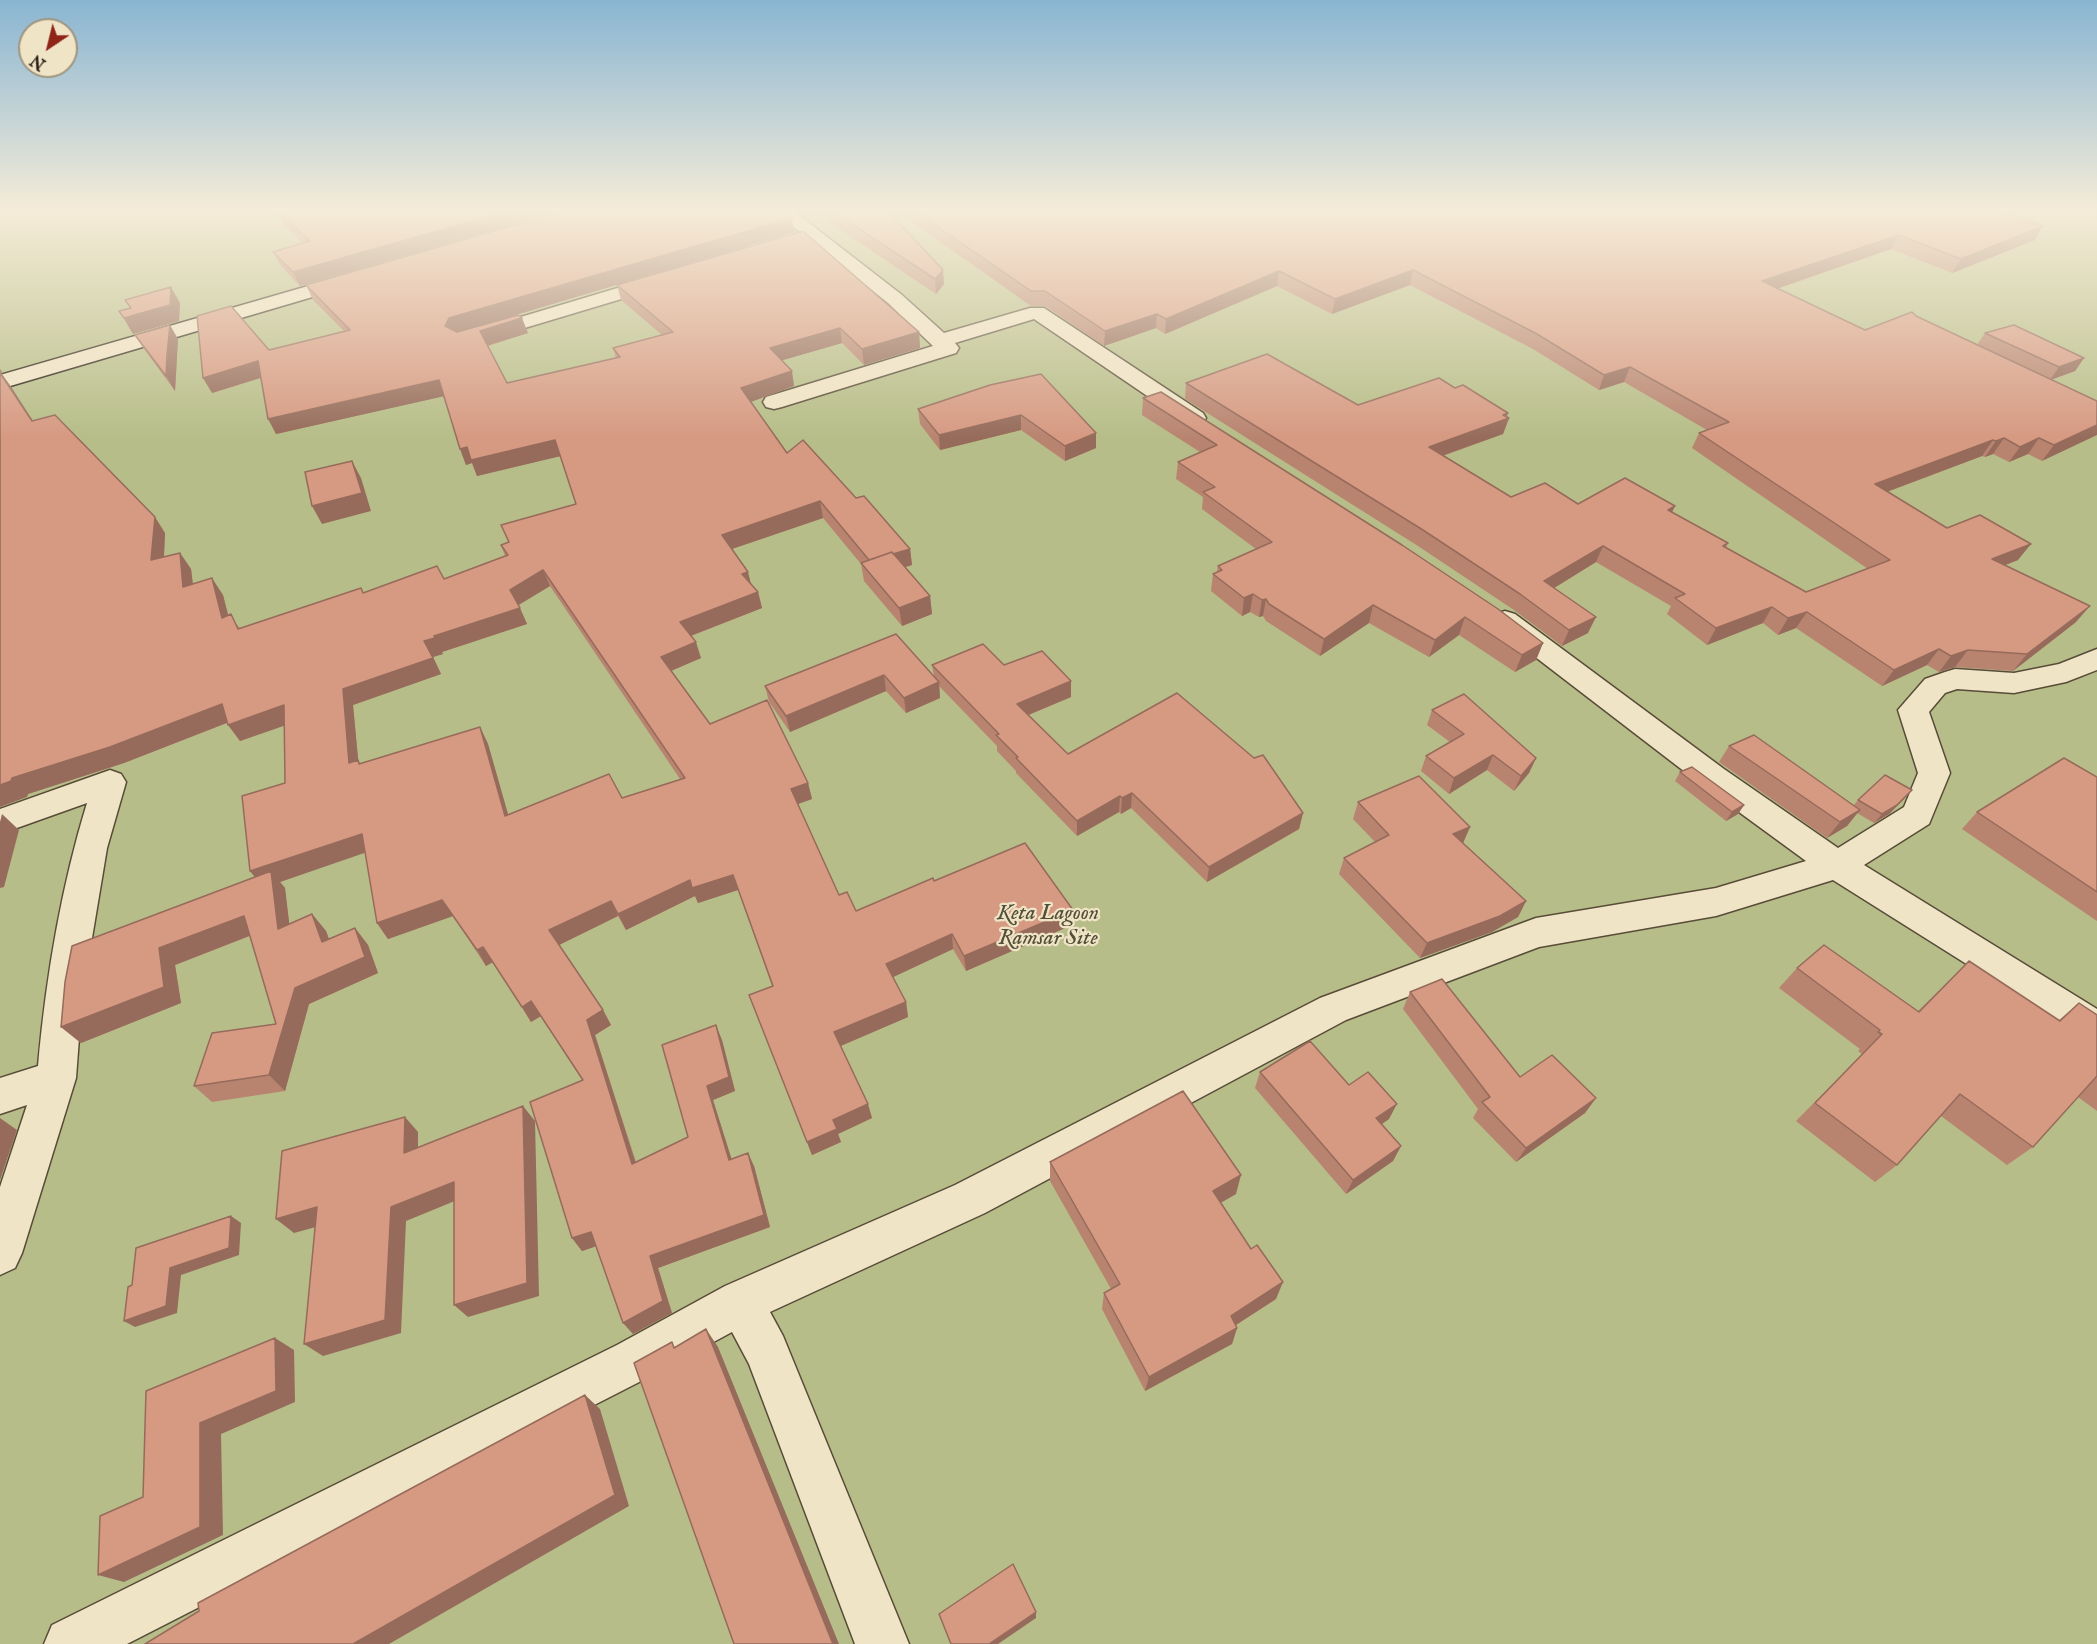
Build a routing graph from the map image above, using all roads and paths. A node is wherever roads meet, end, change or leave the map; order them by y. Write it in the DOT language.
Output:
graph roads {
  1 [pos="329,286"];
  2 [pos="645,286"];
  3 [pos="878,286"];
  4 [pos="464,339"];
  5 [pos="941,341"];
  6 [pos="0,382"];
  7 [pos="774,402"];
  8 [pos="1218,432"];
  9 [pos="1484,605"];
  10 [pos="2097,659"];
  11 [pos="0,822"];
  12 [pos="1837,866"];
  13 [pos="2097,1030"];
  14 [pos="56,1078"];
  15 [pos="0,1096"];
  16 [pos="0,1253"];
  17 [pos="741,1302"];
  18 [pos="71,1644"];
  19 [pos="882,1644"];
  1 -- 6 [label="street"];
  2 -- 4 [label="street"];
  3 -- 5 [label="street"];
  5 -- 7 [label="street"];
  5 -- 8 [label="street"];
  9 -- 12 [label="street"];
  10 -- 12 [label="street"];
  11 -- 14 [label="street"];
  12 -- 13 [label="street"];
  12 -- 17 [label="street"];
  14 -- 15 [label="street"];
  14 -- 16 [label="street"];
  17 -- 18 [label="street"];
  17 -- 19 [label="street"];
}
